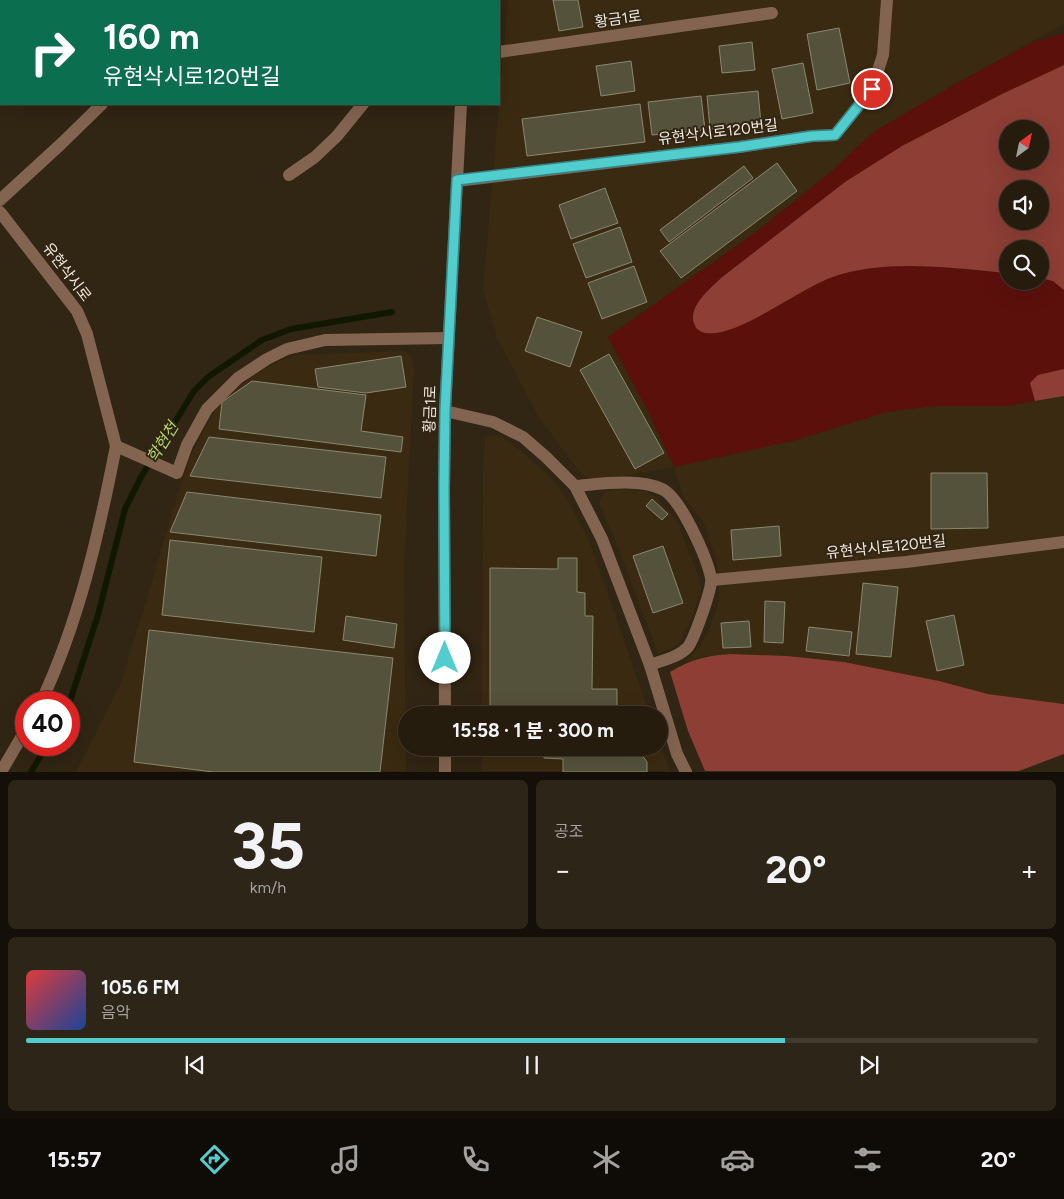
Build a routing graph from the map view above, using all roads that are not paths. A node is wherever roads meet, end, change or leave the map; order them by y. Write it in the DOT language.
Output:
graph roads {
  1 [pos="887,0"];
  2 [pos="772,13"];
  3 [pos="500,52"];
  4 [pos="101,105"];
  5 [pos="362,105"];
  6 [pos="461,105"];
  7 [pos="290,175"];
  8 [pos="457,180"];
  9 [pos="0,200"];
  10 [pos="0,212"];
  11 [pos="449,338"];
  12 [pos="445,411"];
  13 [pos="116,446"];
  14 [pos="575,486"];
  15 [pos="1064,542"];
  16 [pos="712,580"];
  17 [pos="650,665"];
  18 [pos="46,691"];
  19 [pos="445,706"];
  20 [pos="15,748"];
  21 [pos="445,756"];
  22 [pos="1,772"];
  23 [pos="445,772"];
  24 [pos="686,772"];
  1 -- 8 [label="street, 유현삭시로120번길"];
  2 -- 3 [label="street, 황금1로"];
  4 -- 9 [label="street"];
  5 -- 7 [label="street"];
  6 -- 8 [label="street, 황금1로"];
  8 -- 11 [label="street, 황금1로"];
  10 -- 13 [label="street, 유현삭시로"];
  11 -- 12 [label="street, 황금1로"];
  11 -- 13 [label="street"];
  12 -- 14 [label="street"];
  12 -- 19 [label="street, 황금1로"];
  13 -- 18 [label="street"];
  14 -- 16 [label="street"];
  14 -- 17 [label="street"];
  15 -- 16 [label="street, 유현삭시로120번길"];
  16 -- 17 [label="street"];
  17 -- 24 [label="street"];
  20 -- 22 [label="street"];
  21 -- 23 [label="street"];
}
